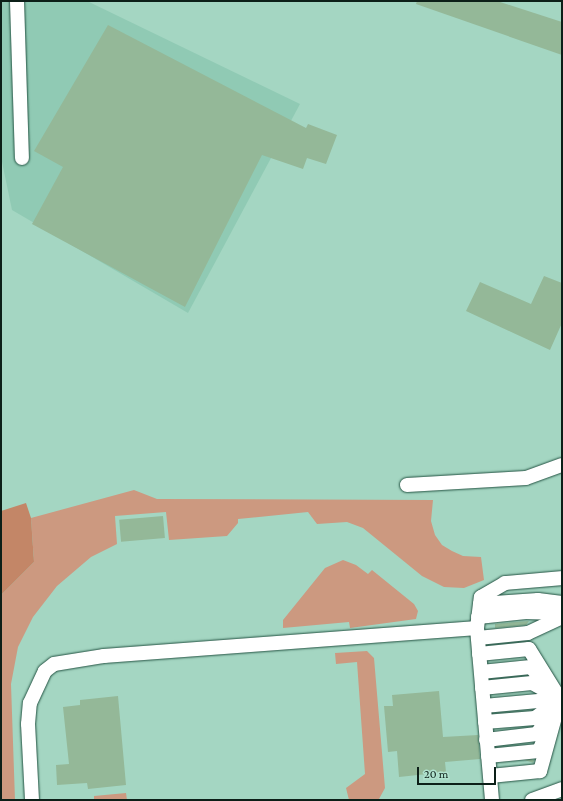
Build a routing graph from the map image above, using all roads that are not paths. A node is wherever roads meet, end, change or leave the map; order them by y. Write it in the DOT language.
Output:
graph roads {
  1 [pos="17,1"];
  2 [pos="22,158"];
  3 [pos="562,465"];
  4 [pos="407,485"];
  5 [pos="562,578"];
  6 [pos="562,603"];
  7 [pos="562,613"];
  8 [pos="562,617"];
  9 [pos="478,622"];
  10 [pos="479,654"];
  11 [pos="481,672"];
  12 [pos="482,688"];
  13 [pos="561,698"];
  14 [pos="484,706"];
  15 [pos="485,722"];
  16 [pos="486,740"];
  17 [pos="488,756"];
  18 [pos="490,776"];
  19 [pos="562,789"];
  20 [pos="32,800"];
  21 [pos="492,800"];
  22 [pos="532,800"];
  1 -- 2 [label="lane"];
  3 -- 4 [label="lane"];
  5 -- 9 [label="lane"];
  6 -- 9 [label="lane"];
  7 -- 9 [label="lane"];
  8 -- 9 [label="lane"];
  9 -- 10 [label="lane"];
  9 -- 20 [label="lane"];
  10 -- 11 [label="lane"];
  10 -- 13 [label="lane"];
  11 -- 12 [label="lane"];
  11 -- 13 [label="lane"];
  12 -- 13 [label="lane"];
  12 -- 14 [label="lane"];
  13 -- 14 [label="lane"];
  13 -- 15 [label="lane"];
  13 -- 16 [label="lane"];
  13 -- 17 [label="lane"];
  13 -- 18 [label="lane"];
  14 -- 15 [label="lane"];
  15 -- 16 [label="lane"];
  16 -- 17 [label="lane"];
  17 -- 18 [label="lane"];
  18 -- 21 [label="lane"];
  19 -- 22 [label="lane"];
}
